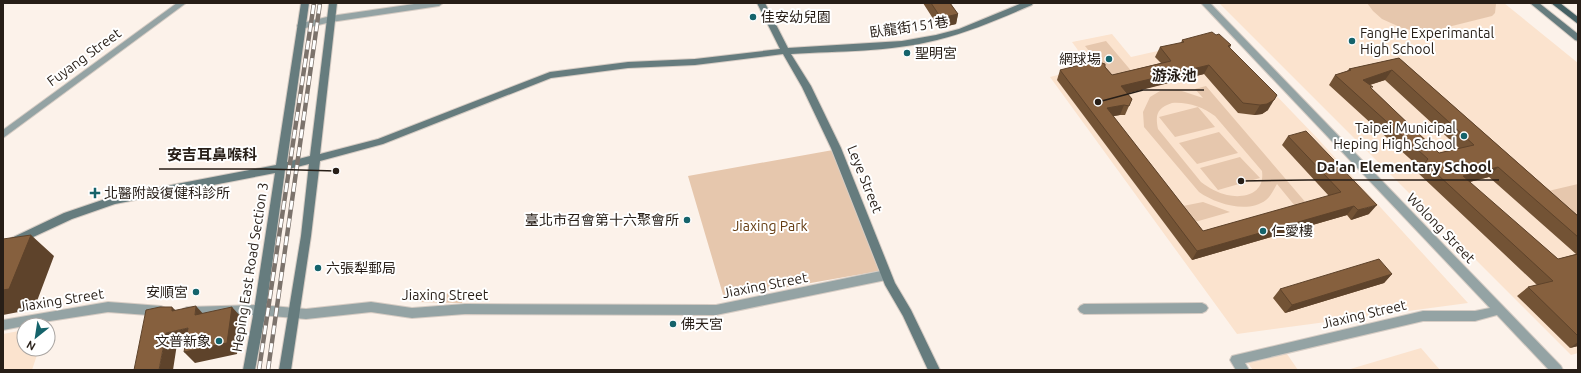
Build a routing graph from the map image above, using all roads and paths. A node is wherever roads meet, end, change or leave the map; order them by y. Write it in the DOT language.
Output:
graph roads {
  1 [pos="182,3"];
  2 [pos="305,3"];
  3 [pos="333,3"];
  4 [pos="439,3"];
  5 [pos="761,3"];
  6 [pos="1029,3"];
  7 [pos="1205,3"];
  8 [pos="1534,3"];
  9 [pos="1555,3"];
  10 [pos="412,5"];
  11 [pos="331,19"];
  12 [pos="1578,21"];
  13 [pos="301,26"];
  14 [pos="1578,38"];
  15 [pos="786,51"];
  16 [pos="3,135"];
  17 [pos="315,159"];
  18 [pos="280,168"];
  19 [pos="3,247"];
  20 [pos="886,275"];
  21 [pos="1202,308"];
  22 [pos="1084,309"];
  23 [pos="260,310"];
  24 [pos="1500,310"];
  25 [pos="294,314"];
  26 [pos="3,325"];
  27 [pos="249,370"];
  28 [pos="285,370"];
  29 [pos="934,370"];
  30 [pos="1243,370"];
  31 [pos="1557,370"];
  1 -- 16 [label="street, Fuyang Street"];
  2 -- 13 [label="street, Heping East Road Section 3"];
  3 -- 11 [label="street"];
  4 -- 10 [label="street"];
  5 -- 15 [label="street, Leye Street"];
  6 -- 15 [label="street, 臥龍街151巷"];
  7 -- 24 [label="street, Wolong Street"];
  8 -- 14 [label="street"];
  9 -- 12 [label="main road"];
  10 -- 11 [label="street"];
  11 -- 13 [label="street"];
  11 -- 17 [label="street"];
  13 -- 18 [label="street, Heping East Road Section 3"];
  15 -- 17 [label="street, 臥龍街151巷"];
  15 -- 20 [label="street, Leye Street"];
  17 -- 18 [label="street, 臥龍街151巷"];
  17 -- 25 [label="street"];
  18 -- 19 [label="street, 臥龍街151巷"];
  18 -- 23 [label="street, Heping East Road Section 3"];
  20 -- 25 [label="street, Jiaxing Street"];
  20 -- 29 [label="street, Leye Street"];
  21 -- 22 [label="street"];
  23 -- 25 [label="street, Jiaxing Street"];
  23 -- 26 [label="street, Jiaxing Street"];
  23 -- 27 [label="street, Heping East Road Section 3"];
  24 -- 30 [label="street, Jiaxing Street"];
  24 -- 31 [label="street, Wolong Street"];
  25 -- 28 [label="street"];
}
